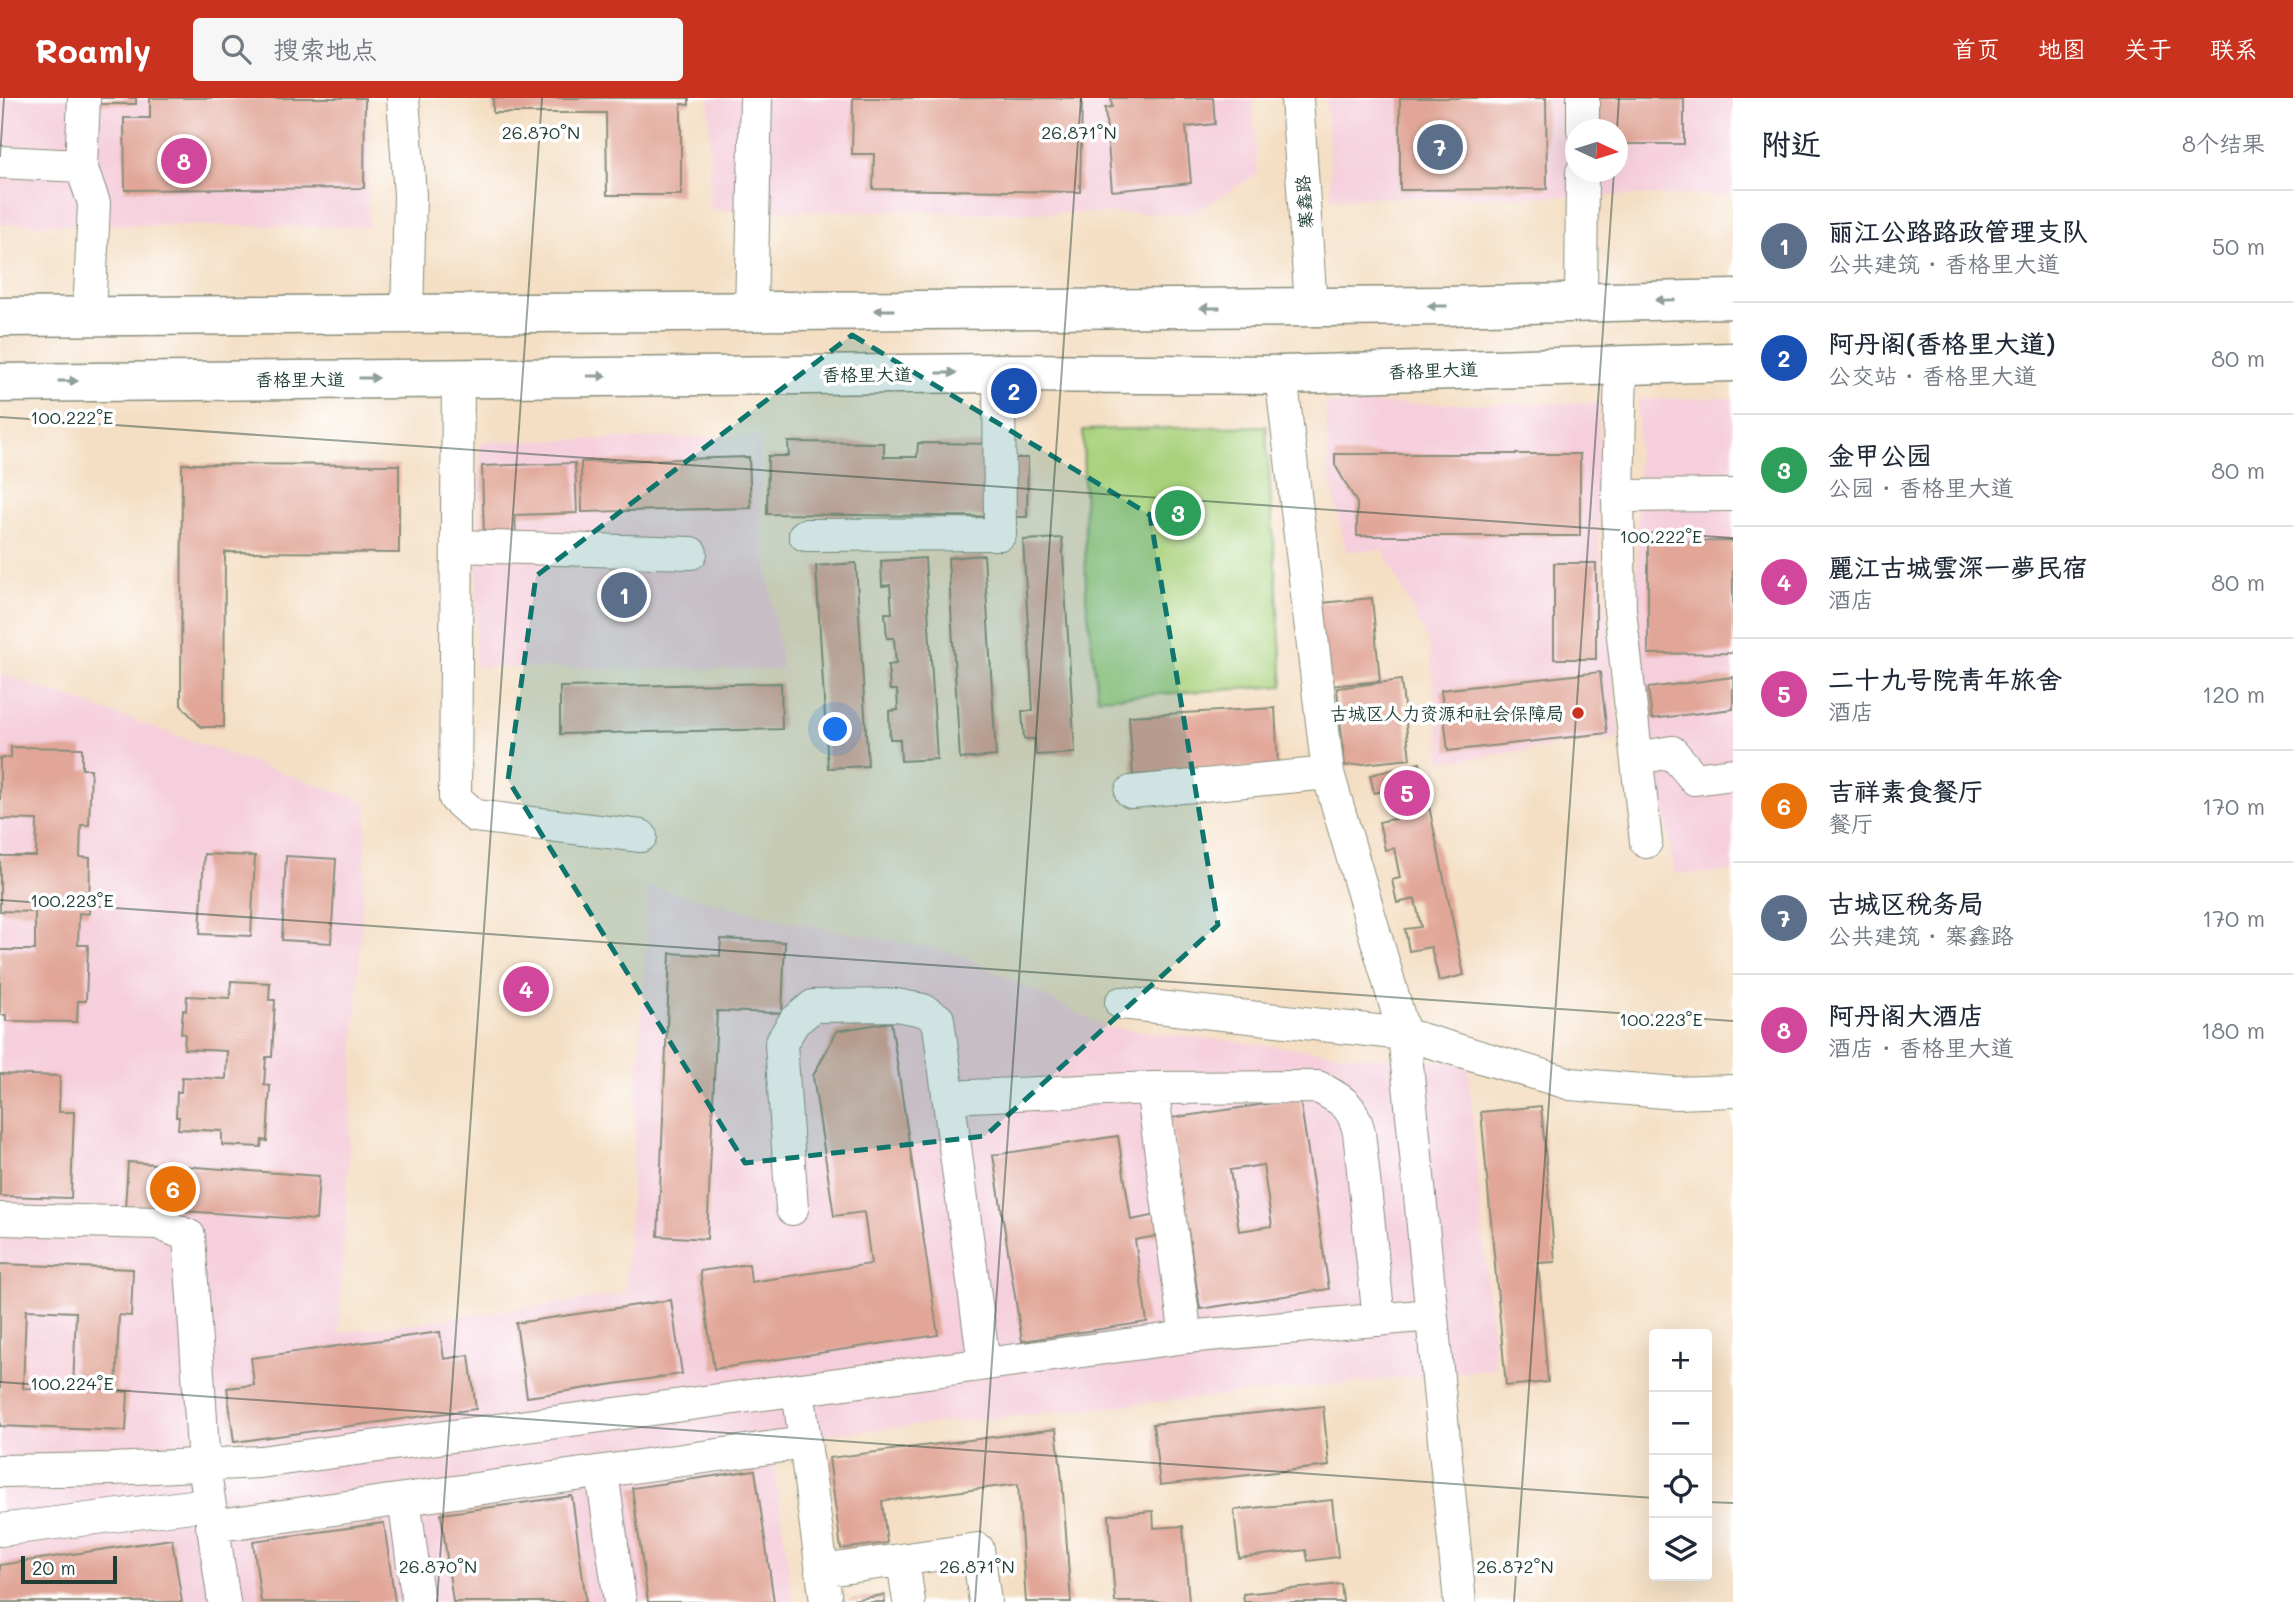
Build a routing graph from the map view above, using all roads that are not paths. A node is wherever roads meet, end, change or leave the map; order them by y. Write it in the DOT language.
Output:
graph roads {
  1 [pos="84,98"];
  2 [pos="403,98"];
  3 [pos="756,98"];
  4 [pos="1297,98"];
  5 [pos="1583,98"];
  6 [pos="1583,119"];
  7 [pos="0,162"];
  8 [pos="81,166"];
  9 [pos="1582,182"];
  10 [pos="1733,299"];
  11 [pos="1581,303"];
  12 [pos="1311,307"];
  13 [pos="751,312"];
  14 [pos="407,314"];
  15 [pos="0,317"];
  16 [pos="89,317"];
  17 [pos="1733,362"];
  18 [pos="1621,365"];
  19 [pos="999,373"];
  20 [pos="1281,375"];
  21 [pos="458,377"];
  22 [pos="0,383"];
  23 [pos="1733,495"];
  24 [pos="1618,496"];
  25 [pos="804,536"];
  26 [pos="457,546"];
  27 [pos="691,553"];
  28 [pos="1637,758"];
  29 [pos="1328,773"];
  30 [pos="1733,774"];
  31 [pos="1130,792"];
  32 [pos="641,836"];
  33 [pos="1646,842"];
  34 [pos="1121,1003"];
  35 [pos="1404,1034"];
  36 [pos="1152,1088"];
  37 [pos="1733,1091"];
  38 [pos="948,1097"];
  39 [pos="792,1209"];
  40 [pos="0,1219"];
  41 [pos="1431,1315"];
  42 [pos="1379,1320"];
  43 [pos="1186,1337"];
  44 [pos="984,1364"];
  45 [pos="798,1389"];
  46 [pos="804,1443"];
  47 [pos="204,1465"];
  48 [pos="0,1471"];
  49 [pos="602,1472"];
  50 [pos="404,1499"];
  51 [pos="210,1515"];
  52 [pos="0,1530"];
  53 [pos="903,1560"];
  54 [pos="821,1571"];
  55 [pos="224,1602"];
  56 [pos="418,1602"];
  57 [pos="620,1602"];
  58 [pos="826,1602"];
  59 [pos="909,1602"];
  60 [pos="985,1602"];
  61 [pos="1460,1602"];
  1 -- 8 [label="street"];
  2 -- 14 [label="street"];
  3 -- 13 [label="street"];
  4 -- 12 [label="street, 寨鑫路"];
  5 -- 6 [label="street"];
  7 -- 8 [label="street"];
  8 -- 16 [label="street"];
  9 -- 11 [label="street"];
  10 -- 11 [label="main road, one-way"];
  11 -- 12 [label="main road, one-way"];
  12 -- 13 [label="main road, one-way"];
  13 -- 14 [label="main road"];
  14 -- 16 [label="main road"];
  15 -- 16 [label="main road"];
  17 -- 18 [label="main road, 香格里大道"];
  18 -- 20 [label="main road, 香格里大道"];
  18 -- 24 [label="street"];
  19 -- 20 [label="main road, 香格里大道"];
  21 -- 19 [label="main road, 香格里大道, one-way"];
  19 -- 25 [label="street"];
  20 -- 29 [label="street"];
  22 -- 21 [label="main road, 香格里大道, one-way"];
  21 -- 26 [label="street"];
  23 -- 24 [label="street"];
  24 -- 28 [label="street"];
  26 -- 27 [label="street"];
  26 -- 32 [label="street"];
  28 -- 30 [label="street"];
  28 -- 33 [label="street"];
  29 -- 31 [label="street"];
  29 -- 35 [label="street"];
  34 -- 35 [label="street"];
  35 -- 37 [label="street"];
  35 -- 41 [label="street"];
  36 -- 38 [label="street"];
  36 -- 42 [label="street"];
  36 -- 43 [label="street"];
  38 -- 39 [label="street"];
  38 -- 44 [label="street"];
  40 -- 47 [label="street"];
  41 -- 42 [label="street"];
  41 -- 61 [label="street"];
  42 -- 43 [label="street"];
  43 -- 44 [label="street"];
  44 -- 45 [label="street"];
  45 -- 46 [label="street"];
  45 -- 47 [label="street"];
  46 -- 49 [label="street"];
  46 -- 54 [label="street"];
  47 -- 48 [label="street"];
  47 -- 51 [label="street"];
  49 -- 50 [label="street"];
  49 -- 57 [label="street"];
  50 -- 51 [label="street"];
  50 -- 56 [label="street"];
  51 -- 52 [label="street"];
  51 -- 55 [label="street"];
  53 -- 54 [label="street"];
  53 -- 59 [label="street"];
  53 -- 60 [label="street"];
  54 -- 58 [label="street"];
}
